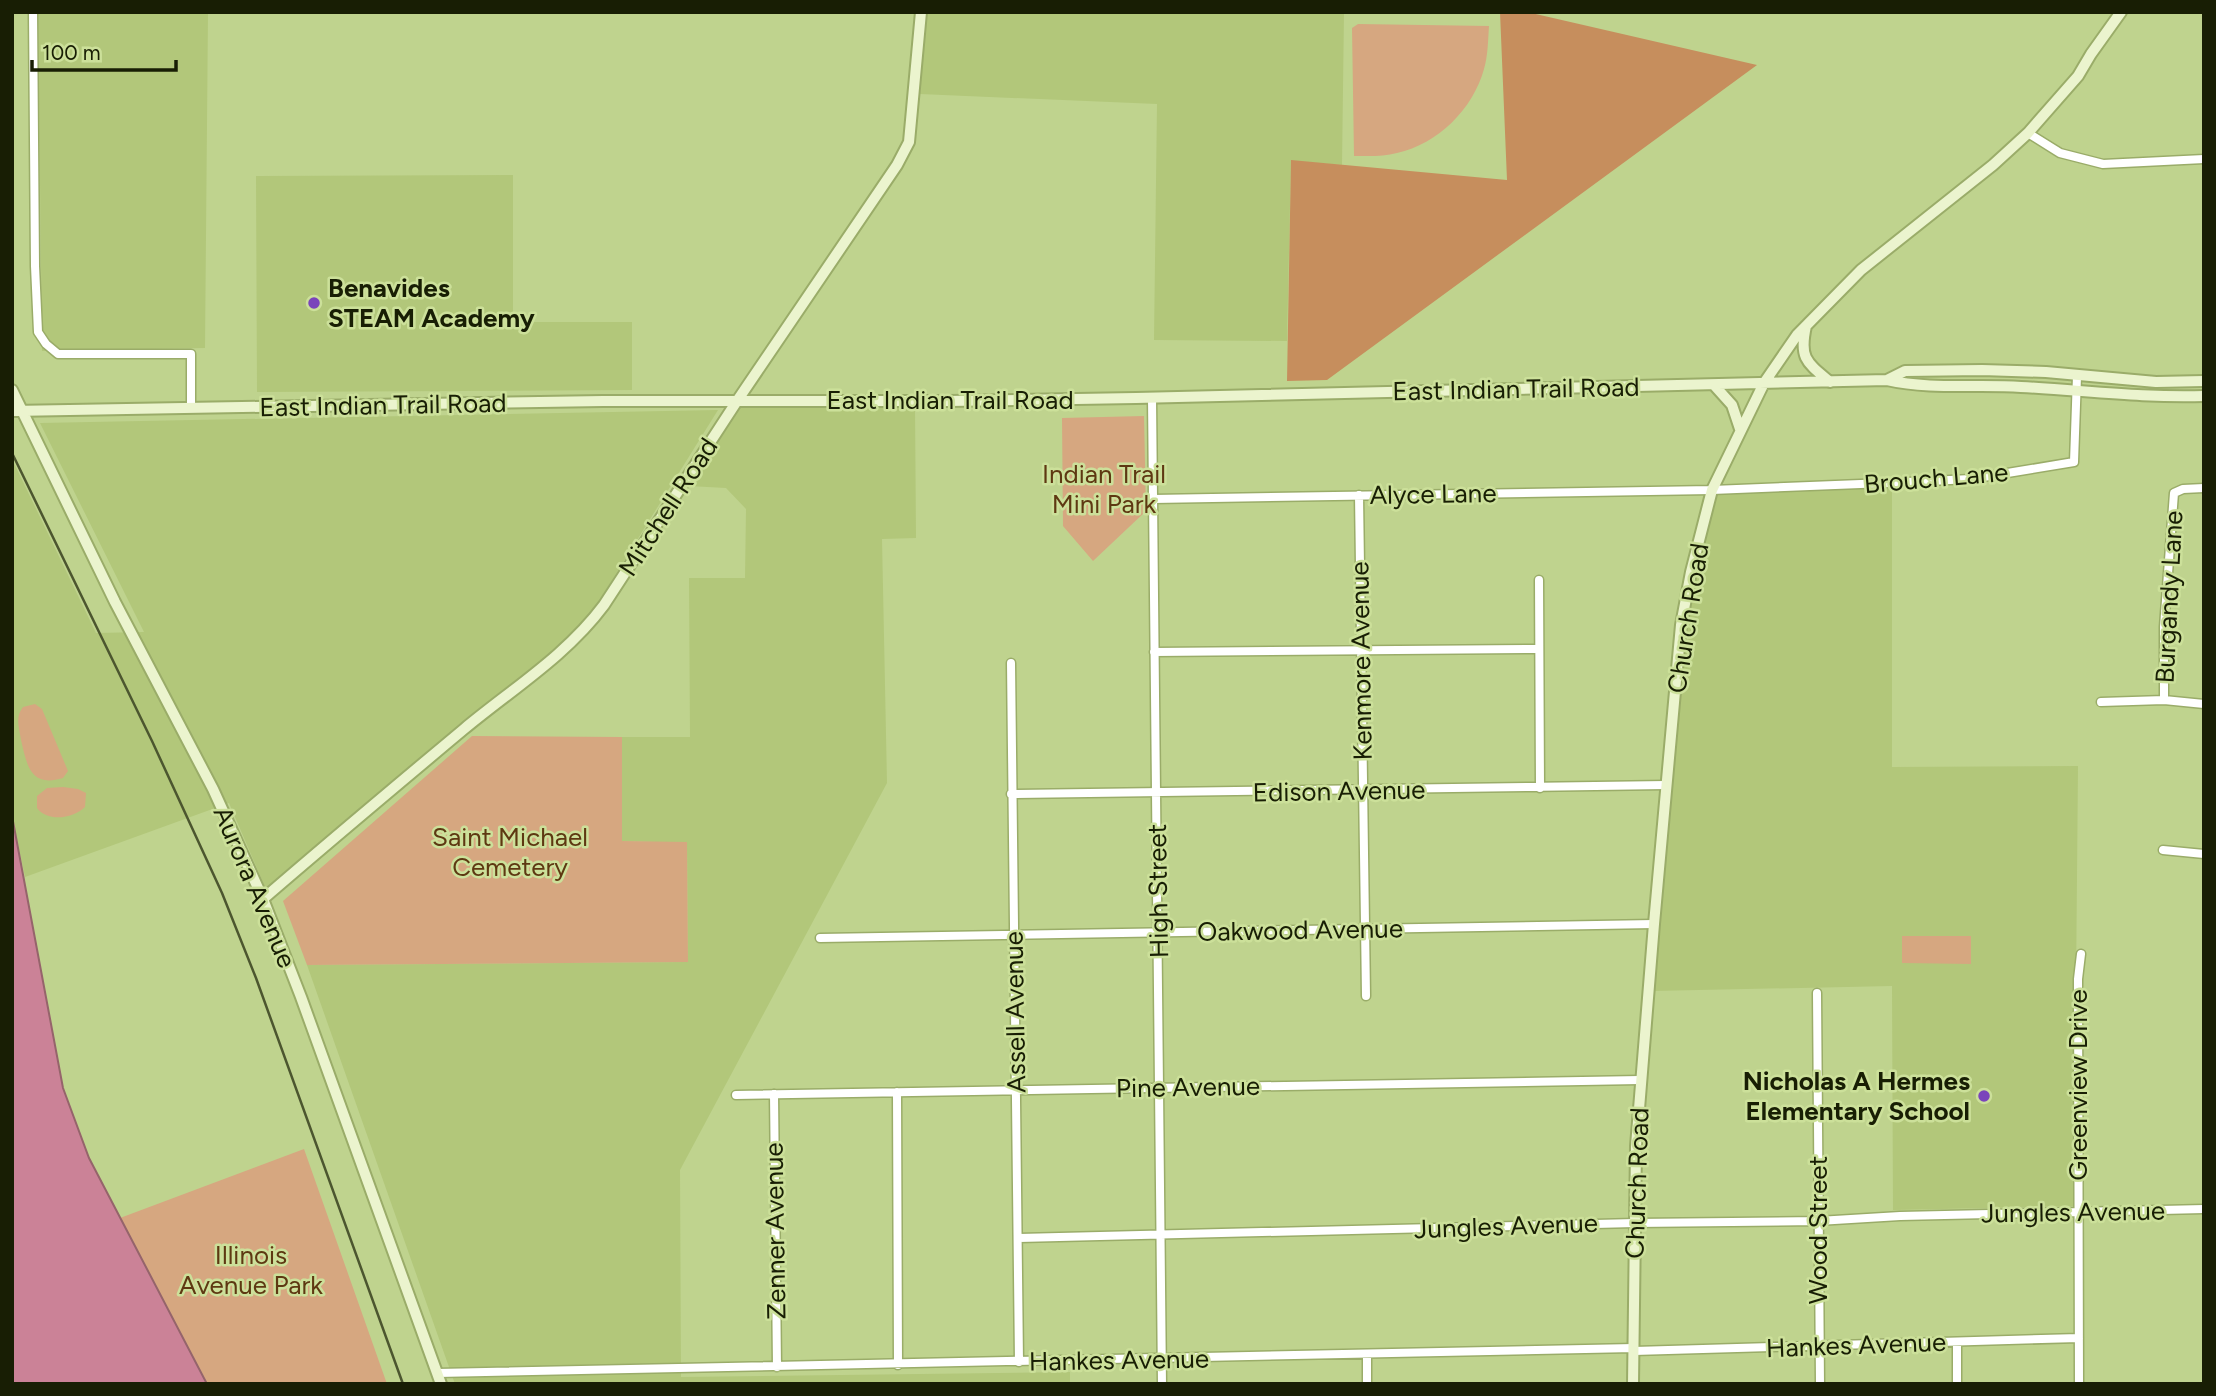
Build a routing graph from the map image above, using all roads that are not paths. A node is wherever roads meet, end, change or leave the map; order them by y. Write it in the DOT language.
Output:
graph roads {
  1 [pos="33,12"];
  2 [pos="921,12"];
  3 [pos="2121,12"];
  4 [pos="2028,133"];
  5 [pos="2204,159"];
  6 [pos="1806,325"];
  7 [pos="2077,376"];
  8 [pos="1887,380"];
  9 [pos="2204,381"];
  10 [pos="1830,382"];
  11 [pos="1764,383"];
  12 [pos="1714,384"];
  13 [pos="12,390"];
  14 [pos="2077,391"];
  15 [pos="2204,396"];
  16 [pos="1152,398"];
  17 [pos="737,401"];
  18 [pos="191,408"];
  19 [pos="17,411"];
  20 [pos="1740,429"];
  21 [pos="2204,488"];
  22 [pos="1713,490"];
  23 [pos="1359,495"];
  24 [pos="1153,499"];
  25 [pos="1539,580"];
  26 [pos="1539,649"];
  27 [pos="1360,650"];
  28 [pos="1154,652"];
  29 [pos="1011,663"];
  30 [pos="2164,700"];
  31 [pos="2101,702"];
  32 [pos="2204,704"];
  33 [pos="1666,785"];
  34 [pos="1540,788"];
  35 [pos="1363,791"];
  36 [pos="1157,792"];
  37 [pos="1011,794"];
  38 [pos="2163,850"];
  39 [pos="2204,853"];
  40 [pos="263,899"];
  41 [pos="1654,924"];
  42 [pos="1365,929"];
  43 [pos="1159,932"];
  44 [pos="1015,935"];
  45 [pos="820,938"];
  46 [pos="2081,954"];
  47 [pos="1817,993"];
  48 [pos="1366,996"];
  49 [pos="1640,1080"];
  50 [pos="1161,1088"];
  51 [pos="1016,1090"];
  52 [pos="897,1092"];
  53 [pos="774,1094"];
  54 [pos="736,1095"];
  55 [pos="2204,1209"];
  56 [pos="2078,1211"];
  57 [pos="1818,1221"];
  58 [pos="1635,1223"];
  59 [pos="1161,1236"];
  60 [pos="1018,1238"];
  61 [pos="2079,1338"];
  62 [pos="1957,1342"];
  63 [pos="1819,1346"];
  64 [pos="1634,1350"];
  65 [pos="1367,1354"];
  66 [pos="1163,1359"];
  67 [pos="1019,1362"];
  68 [pos="898,1364"];
  69 [pos="777,1367"];
  70 [pos="439,1379"];
  71 [pos="1162,1384"];
  72 [pos="1367,1384"];
  73 [pos="1633,1384"];
  74 [pos="1820,1384"];
  75 [pos="1957,1384"];
  76 [pos="2079,1384"];
  1 -- 18 [label="street"];
  2 -- 17 [label="main road, Mitchell Road"];
  3 -- 4 [label="main road, Church Road"];
  4 -- 5 [label="street"];
  4 -- 6 [label="main road, Church Road"];
  6 -- 10 [label="main road"];
  6 -- 11 [label="main road, Church Road"];
  7 -- 8 [label="main road, East Indian Trail Road"];
  7 -- 9 [label="main road, East Indian Trail Road"];
  7 -- 14 [label="street, Brouch Lane"];
  8 -- 10 [label="main road, East Indian Trail Road"];
  8 -- 14 [label="main road, East Indian Trail Road"];
  10 -- 11 [label="main road, East Indian Trail Road"];
  11 -- 12 [label="main road, East Indian Trail Road"];
  11 -- 20 [label="main road, Church Road"];
  12 -- 16 [label="main road, East Indian Trail Road"];
  12 -- 20 [label="main road"];
  13 -- 19 [label="main road, Aurora Avenue"];
  14 -- 15 [label="main road, East Indian Trail Road"];
  14 -- 22 [label="street, Brouch Lane"];
  16 -- 17 [label="main road, East Indian Trail Road"];
  16 -- 24 [label="street, High Street"];
  17 -- 18 [label="main road, East Indian Trail Road"];
  17 -- 40 [label="main road, Mitchell Road"];
  18 -- 19 [label="main road, East Indian Trail Road"];
  19 -- 40 [label="main road, Aurora Avenue"];
  20 -- 22 [label="main road, Church Road"];
  21 -- 30 [label="street, Burgandy Lane"];
  22 -- 23 [label="street, Alyce Lane"];
  22 -- 33 [label="main road, Church Road"];
  23 -- 24 [label="street, Alyce Lane"];
  23 -- 27 [label="street, Kenmore Avenue"];
  24 -- 28 [label="street, High Street"];
  25 -- 26 [label="street"];
  26 -- 27 [label="street"];
  26 -- 34 [label="street"];
  27 -- 28 [label="street"];
  27 -- 35 [label="street, Kenmore Avenue"];
  28 -- 36 [label="street, High Street"];
  29 -- 37 [label="street, Assell Avenue"];
  30 -- 31 [label="street"];
  30 -- 32 [label="street"];
  33 -- 34 [label="street, Edison Avenue"];
  33 -- 41 [label="main road, Church Road"];
  34 -- 35 [label="street, Edison Avenue"];
  35 -- 36 [label="street, Edison Avenue"];
  35 -- 42 [label="street, Kenmore Avenue"];
  36 -- 37 [label="street, Edison Avenue"];
  36 -- 43 [label="street, High Street"];
  37 -- 44 [label="street, Assell Avenue"];
  38 -- 39 [label="street"];
  40 -- 70 [label="main road, Aurora Avenue"];
  41 -- 42 [label="street, Oakwood Avenue"];
  41 -- 49 [label="main road, Church Road"];
  42 -- 43 [label="street, Oakwood Avenue"];
  42 -- 48 [label="street, Kenmore Avenue"];
  43 -- 44 [label="street, Oakwood Avenue"];
  43 -- 50 [label="street, High Street"];
  44 -- 45 [label="street, Oakwood Avenue"];
  44 -- 51 [label="street, Assell Avenue"];
  46 -- 56 [label="street, Greenview Drive"];
  47 -- 57 [label="street, Wood Street"];
  49 -- 50 [label="street, Pine Avenue"];
  49 -- 58 [label="main road, Church Road"];
  50 -- 51 [label="street, Pine Avenue"];
  50 -- 59 [label="street, High Street"];
  51 -- 52 [label="street, Pine Avenue"];
  51 -- 60 [label="street, Assell Avenue"];
  52 -- 53 [label="street, Pine Avenue"];
  52 -- 68 [label="street"];
  53 -- 54 [label="street, Pine Avenue"];
  53 -- 69 [label="street, Zenner Avenue"];
  55 -- 56 [label="street, Jungles Avenue"];
  56 -- 57 [label="street, Jungles Avenue"];
  56 -- 61 [label="street, Greenview Drive"];
  57 -- 58 [label="street, Jungles Avenue"];
  57 -- 63 [label="street, Wood Street"];
  58 -- 59 [label="street, Jungles Avenue"];
  58 -- 64 [label="main road, Church Road"];
  59 -- 60 [label="street, Jungles Avenue"];
  59 -- 66 [label="street, High Street"];
  60 -- 67 [label="street, Assell Avenue"];
  61 -- 62 [label="street, Hankes Avenue"];
  61 -- 76 [label="street, Greenview Drive"];
  62 -- 63 [label="street, Hankes Avenue"];
  62 -- 75 [label="street"];
  63 -- 64 [label="street, Hankes Avenue"];
  63 -- 74 [label="street, Wood Street"];
  64 -- 65 [label="street, Hankes Avenue"];
  64 -- 73 [label="main road, Church Road"];
  65 -- 66 [label="street, Hankes Avenue"];
  65 -- 72 [label="street"];
  66 -- 67 [label="street, Hankes Avenue"];
  66 -- 71 [label="street, High Street"];
  67 -- 68 [label="street, Hankes Avenue"];
  68 -- 69 [label="street, Hankes Avenue"];
  69 -- 70 [label="street, Hankes Avenue"];
}
